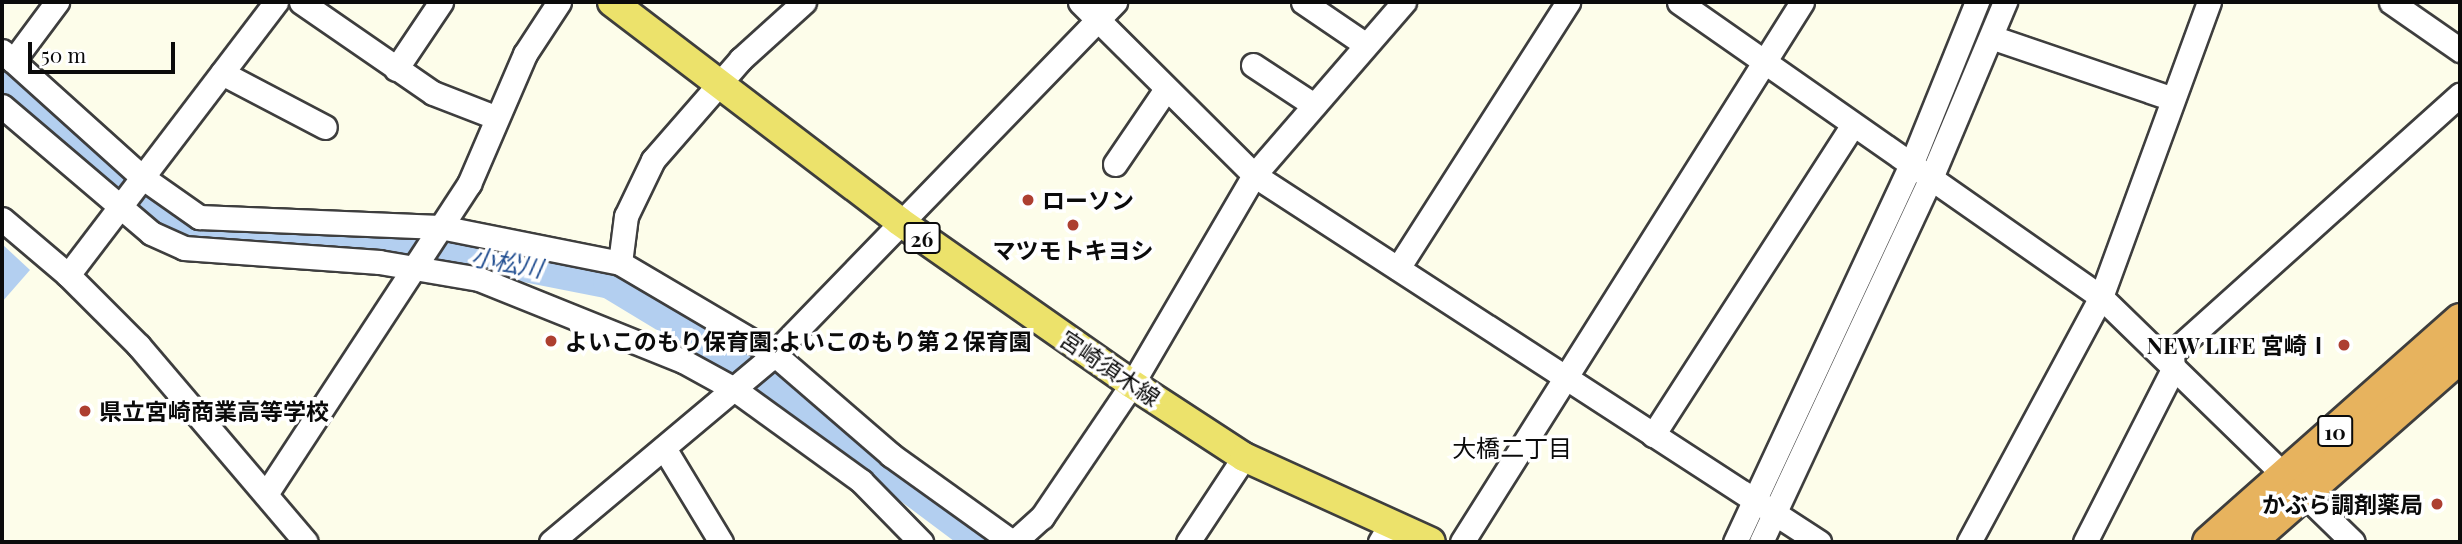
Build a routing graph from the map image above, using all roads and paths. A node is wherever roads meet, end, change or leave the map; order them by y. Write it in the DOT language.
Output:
graph roads {
  1 [pos="57,2"];
  2 [pos="276,2"];
  3 [pos="300,2"];
  4 [pos="441,2"];
  5 [pos="559,2"];
  6 [pos="612,2"];
  7 [pos="804,2"];
  8 [pos="1080,2"];
  9 [pos="1115,2"];
  10 [pos="1303,2"];
  11 [pos="1404,2"];
  12 [pos="1567,2"];
  13 [pos="1679,2"];
  14 [pos="1802,2"];
  15 [pos="1977,2"];
  16 [pos="2005,2"];
  17 [pos="2208,2"];
  18 [pos="2391,2"];
  19 [pos="1097,20"];
  20 [pos="1991,37"];
  21 [pos="1366,45"];
  22 [pos="2460,50"];
  23 [pos="1959,51"];
  24 [pos="7,56"];
  25 [pos="1762,62"];
  26 [pos="1980,62"];
  27 [pos="1253,65"];
  28 [pos="396,69"];
  29 [pos="222,74"];
  30 [pos="720,83"];
  31 [pos="1166,89"];
  32 [pos="2460,95"];
  33 [pos="2173,99"];
  34 [pos="1314,105"];
  35 [pos="2,106"];
  36 [pos="495,117"];
  37 [pos="1853,125"];
  38 [pos="325,127"];
  39 [pos="1115,164"];
  40 [pos="1911,165"];
  41 [pos="1254,175"];
  42 [pos="142,177"];
  43 [pos="1931,178"];
  44 [pos="119,206"];
  45 [pos="2,219"];
  46 [pos="899,221"];
  47 [pos="440,227"];
  48 [pos="620,263"];
  49 [pos="415,265"];
  50 [pos="1398,268"];
  51 [pos="68,275"];
  52 [pos="2101,297"];
  53 [pos="2460,320"];
  54 [pos="2460,355"];
  55 [pos="770,357"];
  56 [pos="2173,369"];
  57 [pos="1563,378"];
  58 [pos="1132,384"];
  59 [pos="738,385"];
  60 [pos="1653,435"];
  61 [pos="664,448"];
  62 [pos="1244,457"];
  63 [pos="2294,484"];
  64 [pos="266,494"];
  65 [pos="1753,501"];
  66 [pos="1775,514"];
  67 [pos="1385,533"];
  68 [pos="306,542"];
  69 [pos="551,542"];
  70 [pos="721,542"];
  71 [pos="921,542"];
  72 [pos="1013,542"];
  73 [pos="1188,542"];
  74 [pos="1431,542"];
  75 [pos="1462,542"];
  76 [pos="1735,542"];
  77 [pos="1761,542"];
  78 [pos="1819,542"];
  79 [pos="1969,542"];
  80 [pos="2085,542"];
  81 [pos="2209,542"];
  82 [pos="2247,542"];
  83 [pos="2353,542"];
  1 -- 24 [label="street"];
  2 -- 29 [label="street"];
  3 -- 28 [label="street"];
  4 -- 28 [label="street"];
  5 -- 36 [label="street"];
  6 -- 30 [label="main road, 宮崎須木線 / 26"];
  7 -- 30 [label="street"];
  8 -- 19 [label="street"];
  9 -- 19 [label="street"];
  10 -- 21 [label="street"];
  11 -- 21 [label="street"];
  12 -- 50 [label="street"];
  13 -- 25 [label="street"];
  14 -- 25 [label="street"];
  15 -- 23 [label="street"];
  16 -- 20 [label="street"];
  17 -- 33 [label="street"];
  18 -- 22 [label="street"];
  19 -- 31 [label="street"];
  19 -- 46 [label="street"];
  20 -- 26 [label="street"];
  20 -- 33 [label="street"];
  21 -- 34 [label="street"];
  23 -- 26 [label="street"];
  23 -- 40 [label="street"];
  24 -- 42 [label="street"];
  25 -- 37 [label="street"];
  25 -- 57 [label="street"];
  26 -- 43 [label="street"];
  27 -- 34 [label="street"];
  28 -- 36 [label="street"];
  29 -- 38 [label="street"];
  29 -- 42 [label="street"];
  30 -- 46 [label="main road, 宮崎須木線 / 26"];
  30 -- 48 [label="street"];
  31 -- 39 [label="street"];
  31 -- 41 [label="street"];
  32 -- 56 [label="street"];
  33 -- 52 [label="street"];
  34 -- 41 [label="street"];
  35 -- 44 [label="street"];
  36 -- 47 [label="street"];
  37 -- 40 [label="street"];
  37 -- 60 [label="street"];
  40 -- 43 [label="street"];
  40 -- 65 [label="street"];
  41 -- 50 [label="street"];
  41 -- 58 [label="street"];
  42 -- 44 [label="street"];
  42 -- 47 [label="street"];
  43 -- 52 [label="street"];
  43 -- 66 [label="street"];
  44 -- 49 [label="street"];
  44 -- 51 [label="street"];
  45 -- 51 [label="street"];
  46 -- 55 [label="street"];
  46 -- 58 [label="main road, 宮崎須木線 / 26"];
  47 -- 48 [label="street"];
  47 -- 49 [label="street"];
  48 -- 55 [label="street"];
  49 -- 59 [label="street"];
  49 -- 64 [label="street"];
  50 -- 57 [label="street"];
  51 -- 64 [label="street"];
  52 -- 56 [label="street"];
  52 -- 79 [label="street"];
  53 -- 63 [label="highway, 10"];
  54 -- 63 [label="highway, 10"];
  55 -- 59 [label="street"];
  55 -- 72 [label="street"];
  56 -- 63 [label="street"];
  56 -- 80 [label="street"];
  57 -- 60 [label="street"];
  57 -- 75 [label="street"];
  58 -- 62 [label="main road, 宮崎須木線 / 26"];
  58 -- 72 [label="street"];
  59 -- 61 [label="street"];
  59 -- 71 [label="street"];
  60 -- 65 [label="street"];
  61 -- 69 [label="street"];
  61 -- 70 [label="street"];
  62 -- 67 [label="main road, 宮崎須木線 / 26"];
  62 -- 73 [label="street"];
  63 -- 81 [label="highway, 10"];
  63 -- 82 [label="highway, 10"];
  63 -- 83 [label="street"];
  64 -- 68 [label="street"];
  65 -- 66 [label="street"];
  65 -- 76 [label="street"];
  66 -- 77 [label="street"];
  66 -- 78 [label="street"];
  67 -- 74 [label="main road, 宮崎須木線 / 26"];
}
